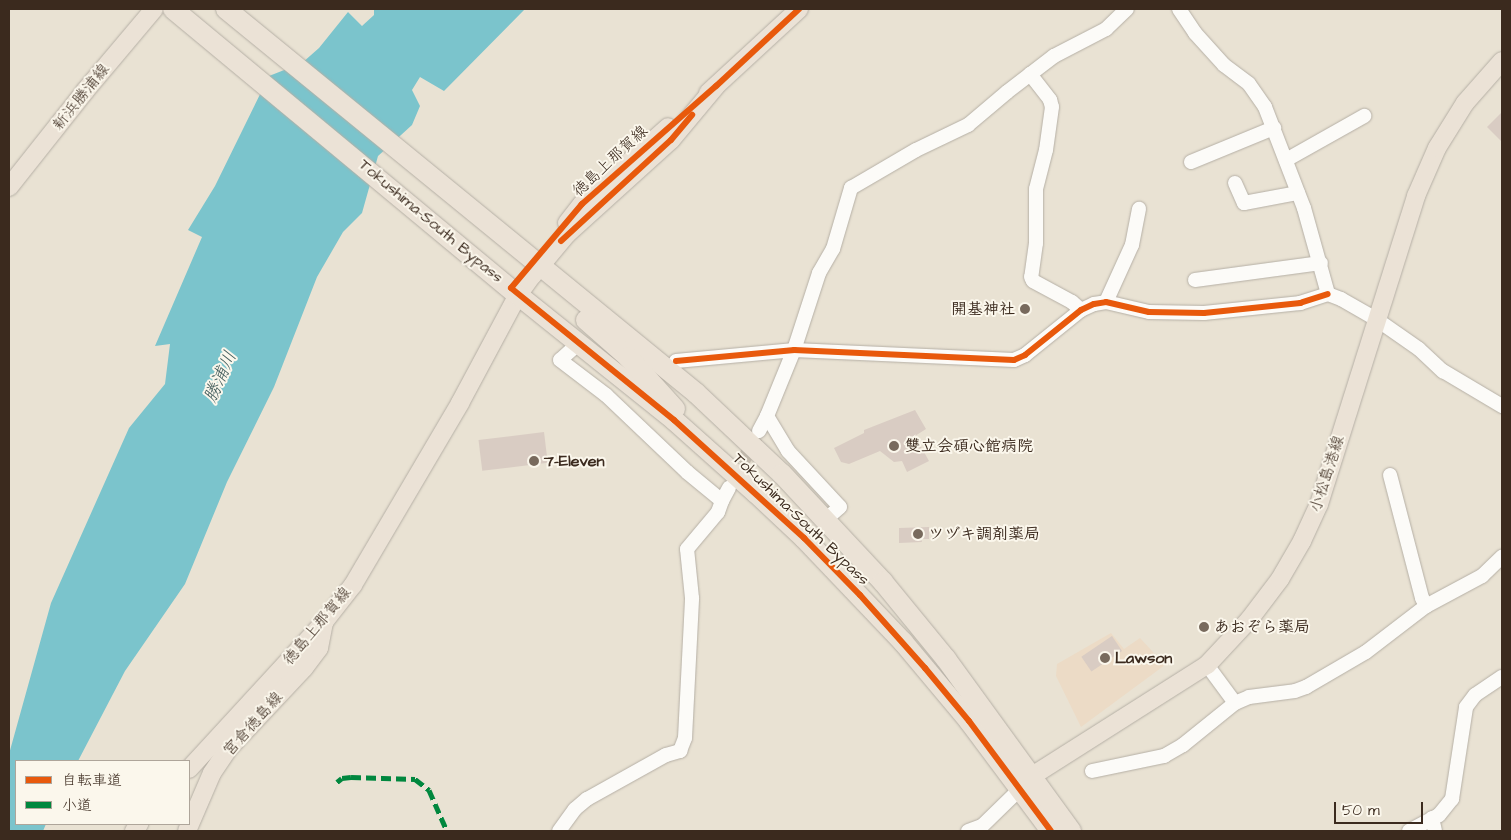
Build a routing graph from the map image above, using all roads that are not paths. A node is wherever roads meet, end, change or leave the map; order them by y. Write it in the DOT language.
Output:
graph roads {
  1 [pos="154,9"];
  2 [pos="173,9"];
  3 [pos="226,9"];
  4 [pos="799,9"];
  5 [pos="1127,9"];
  6 [pos="1179,9"];
  7 [pos="1502,61"];
  8 [pos="1030,74"];
  9 [pos="1364,116"];
  10 [pos="1274,128"];
  11 [pos="1286,160"];
  12 [pos="1191,162"];
  13 [pos="1235,183"];
  14 [pos="9,187"];
  15 [pos="1298,193"];
  16 [pos="1139,209"];
  17 [pos="1320,263"];
  18 [pos="531,265"];
  19 [pos="1195,280"];
  20 [pos="510,287"];
  21 [pos="1328,294"];
  22 [pos="1106,302"];
  23 [pos="1081,310"];
  24 [pos="1376,319"];
  25 [pos="579,343"];
  26 [pos="794,350"];
  27 [pos="676,361"];
  28 [pos="1502,406"];
  29 [pos="767,416"];
  30 [pos="759,431"];
  31 [pos="709,451"];
  32 [pos="1390,475"];
  33 [pos="729,488"];
  34 [pos="722,501"];
  35 [pos="826,519"];
  36 [pos="1502,557"];
  37 [pos="1426,606"];
  38 [pos="324,622"];
  39 [pos="1207,665"];
  40 [pos="1502,677"];
  41 [pos="1235,703"];
  42 [pos="190,768"];
  43 [pos="1092,770"];
  44 [pos="1026,782"];
  45 [pos="190,824"];
  46 [pos="1433,825"];
  47 [pos="559,831"];
  48 [pos="968,831"];
  49 [pos="1051,831"];
  50 [pos="1071,831"];
  51 [pos="1409,831"];
  1 -- 14 [label="main road, 新浜勝浦線"];
  2 -- 20 [label="highway, Tokushima-South Bypass"];
  3 -- 18 [label="highway, Tokushima-South Bypass"];
  4 -- 18 [label="main road, 徳島上那賀線"];
  5 -- 8 [label="street"];
  6 -- 10 [label="street"];
  7 -- 24 [label="main road, 小松島港線"];
  8 -- 23 [label="street"];
  8 -- 26 [label="street"];
  9 -- 11 [label="street"];
  10 -- 11 [label="street"];
  10 -- 12 [label="street"];
  11 -- 15 [label="street"];
  13 -- 15 [label="street"];
  15 -- 17 [label="street"];
  16 -- 22 [label="street"];
  17 -- 19 [label="street"];
  17 -- 21 [label="street"];
  18 -- 20 [label="main road, 徳島上那賀線"];
  18 -- 31 [label="highway"];
  18 -- 35 [label="highway, Tokushima-South Bypass"];
  20 -- 25 [label="highway, Tokushima-South Bypass"];
  20 -- 38 [label="main road, 徳島上那賀線"];
  21 -- 22 [label="street"];
  21 -- 24 [label="street"];
  22 -- 23 [label="street"];
  23 -- 26 [label="street"];
  24 -- 28 [label="street"];
  24 -- 39 [label="main road, 小松島港線"];
  25 -- 31 [label="highway, Tokushima-South Bypass"];
  25 -- 34 [label="street"];
  26 -- 27 [label="street"];
  26 -- 29 [label="street"];
  29 -- 30 [label="street"];
  29 -- 35 [label="street"];
  31 -- 44 [label="highway, Tokushima-South Bypass"];
  32 -- 37 [label="street"];
  33 -- 34 [label="street"];
  34 -- 47 [label="street"];
  35 -- 44 [label="highway, Tokushima-South Bypass"];
  36 -- 37 [label="street"];
  37 -- 41 [label="street"];
  38 -- 42 [label="main road, 徳島上那賀線"];
  38 -- 45 [label="main road, 宮倉徳島線"];
  39 -- 41 [label="street"];
  39 -- 44 [label="main road, 小松島港線"];
  40 -- 46 [label="street"];
  41 -- 43 [label="street"];
  44 -- 48 [label="street"];
  44 -- 49 [label="highway, Tokushima-South Bypass"];
  44 -- 50 [label="highway, Tokushima-South Bypass"];
  46 -- 51 [label="street"];
}
